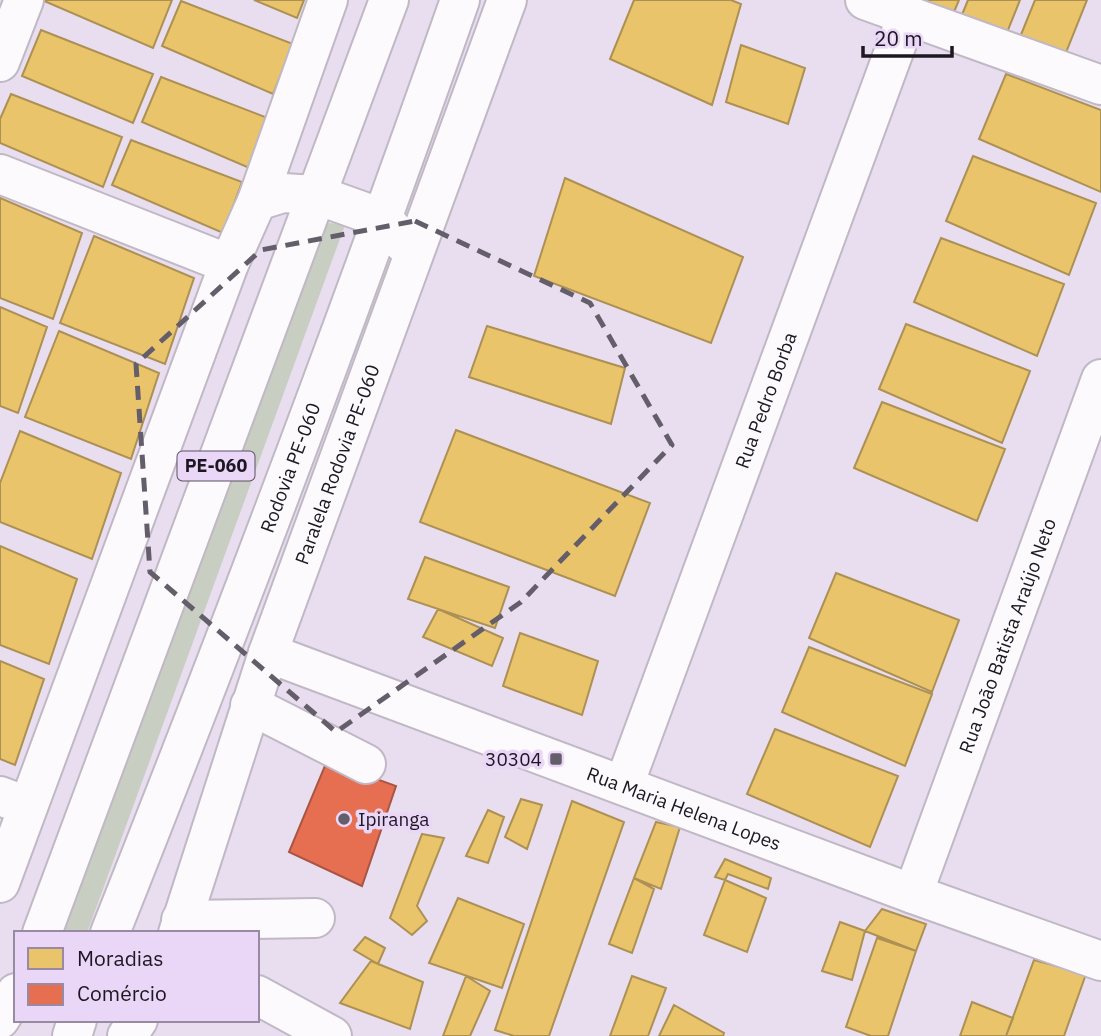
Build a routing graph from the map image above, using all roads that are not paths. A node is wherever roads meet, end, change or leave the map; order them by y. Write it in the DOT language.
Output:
graph roads {
  1 [pos="24,0"];
  2 [pos="328,0"];
  3 [pos="389,0"];
  4 [pos="460,0"];
  5 [pos="507,0"];
  6 [pos="865,0"];
  7 [pos="907,16"];
  8 [pos="0,62"];
  9 [pos="1101,85"];
  10 [pos="0,174"];
  11 [pos="317,195"];
  12 [pos="257,201"];
  13 [pos="384,219"];
  14 [pos="413,261"];
  15 [pos="229,264"];
  16 [pos="1101,379"];
  17 [pos="268,653"];
  18 [pos="250,705"];
  19 [pos="366,764"];
  20 [pos="624,785"];
  21 [pos="13,801"];
  22 [pos="0,883"];
  23 [pos="913,894"];
  24 [pos="315,918"];
  25 [pos="179,927"];
  26 [pos="43,931"];
  27 [pos="111,931"];
  28 [pos="1101,961"];
  29 [pos="14,996"];
  30 [pos="259,996"];
  31 [pos="14,1014"];
  32 [pos="0,1019"];
  33 [pos="6,1036"];
  34 [pos="332,1036"];
  1 -- 8 [label="main road"];
  2 -- 12 [label="main road, PE-060"];
  3 -- 11 [label="main road, PE-060"];
  4 -- 13 [label="main road, Rodovia PE-060"];
  5 -- 14 [label="main road, Paralela Rodovia PE-060"];
  6 -- 7 [label="main road"];
  7 -- 9 [label="main road"];
  7 -- 20 [label="main road, Rua Pedro Borba"];
  10 -- 15 [label="main road"];
  11 -- 12 [label="main road"];
  11 -- 13 [label="main road"];
  11 -- 26 [label="main road, PE-060"];
  12 -- 15 [label="main road, PE-060"];
  13 -- 14 [label="main road"];
  13 -- 27 [label="main road, Rodovia PE-060"];
  14 -- 17 [label="main road, Paralela Rodovia PE-060"];
  15 -- 21 [label="main road, PE-060"];
  16 -- 23 [label="main road, Rua João Batista Araújo Neto"];
  17 -- 18 [label="main road, Paralela Rodovia PE-060"];
  17 -- 20 [label="main road, Rua Maria Helena Lopes"];
  18 -- 19 [label="main road"];
  18 -- 25 [label="main road, Paralela Rodovia PE-060"];
  20 -- 23 [label="main road, Rua Maria Helena Lopes"];
  21 -- 22 [label="main road, PE-060"];
  23 -- 28 [label="main road, Rua Maria Helena Lopes"];
  24 -- 25 [label="main road"];
  29 -- 32 [label="main road"];
  30 -- 34 [label="main road"];
  31 -- 33 [label="main road"];
}
